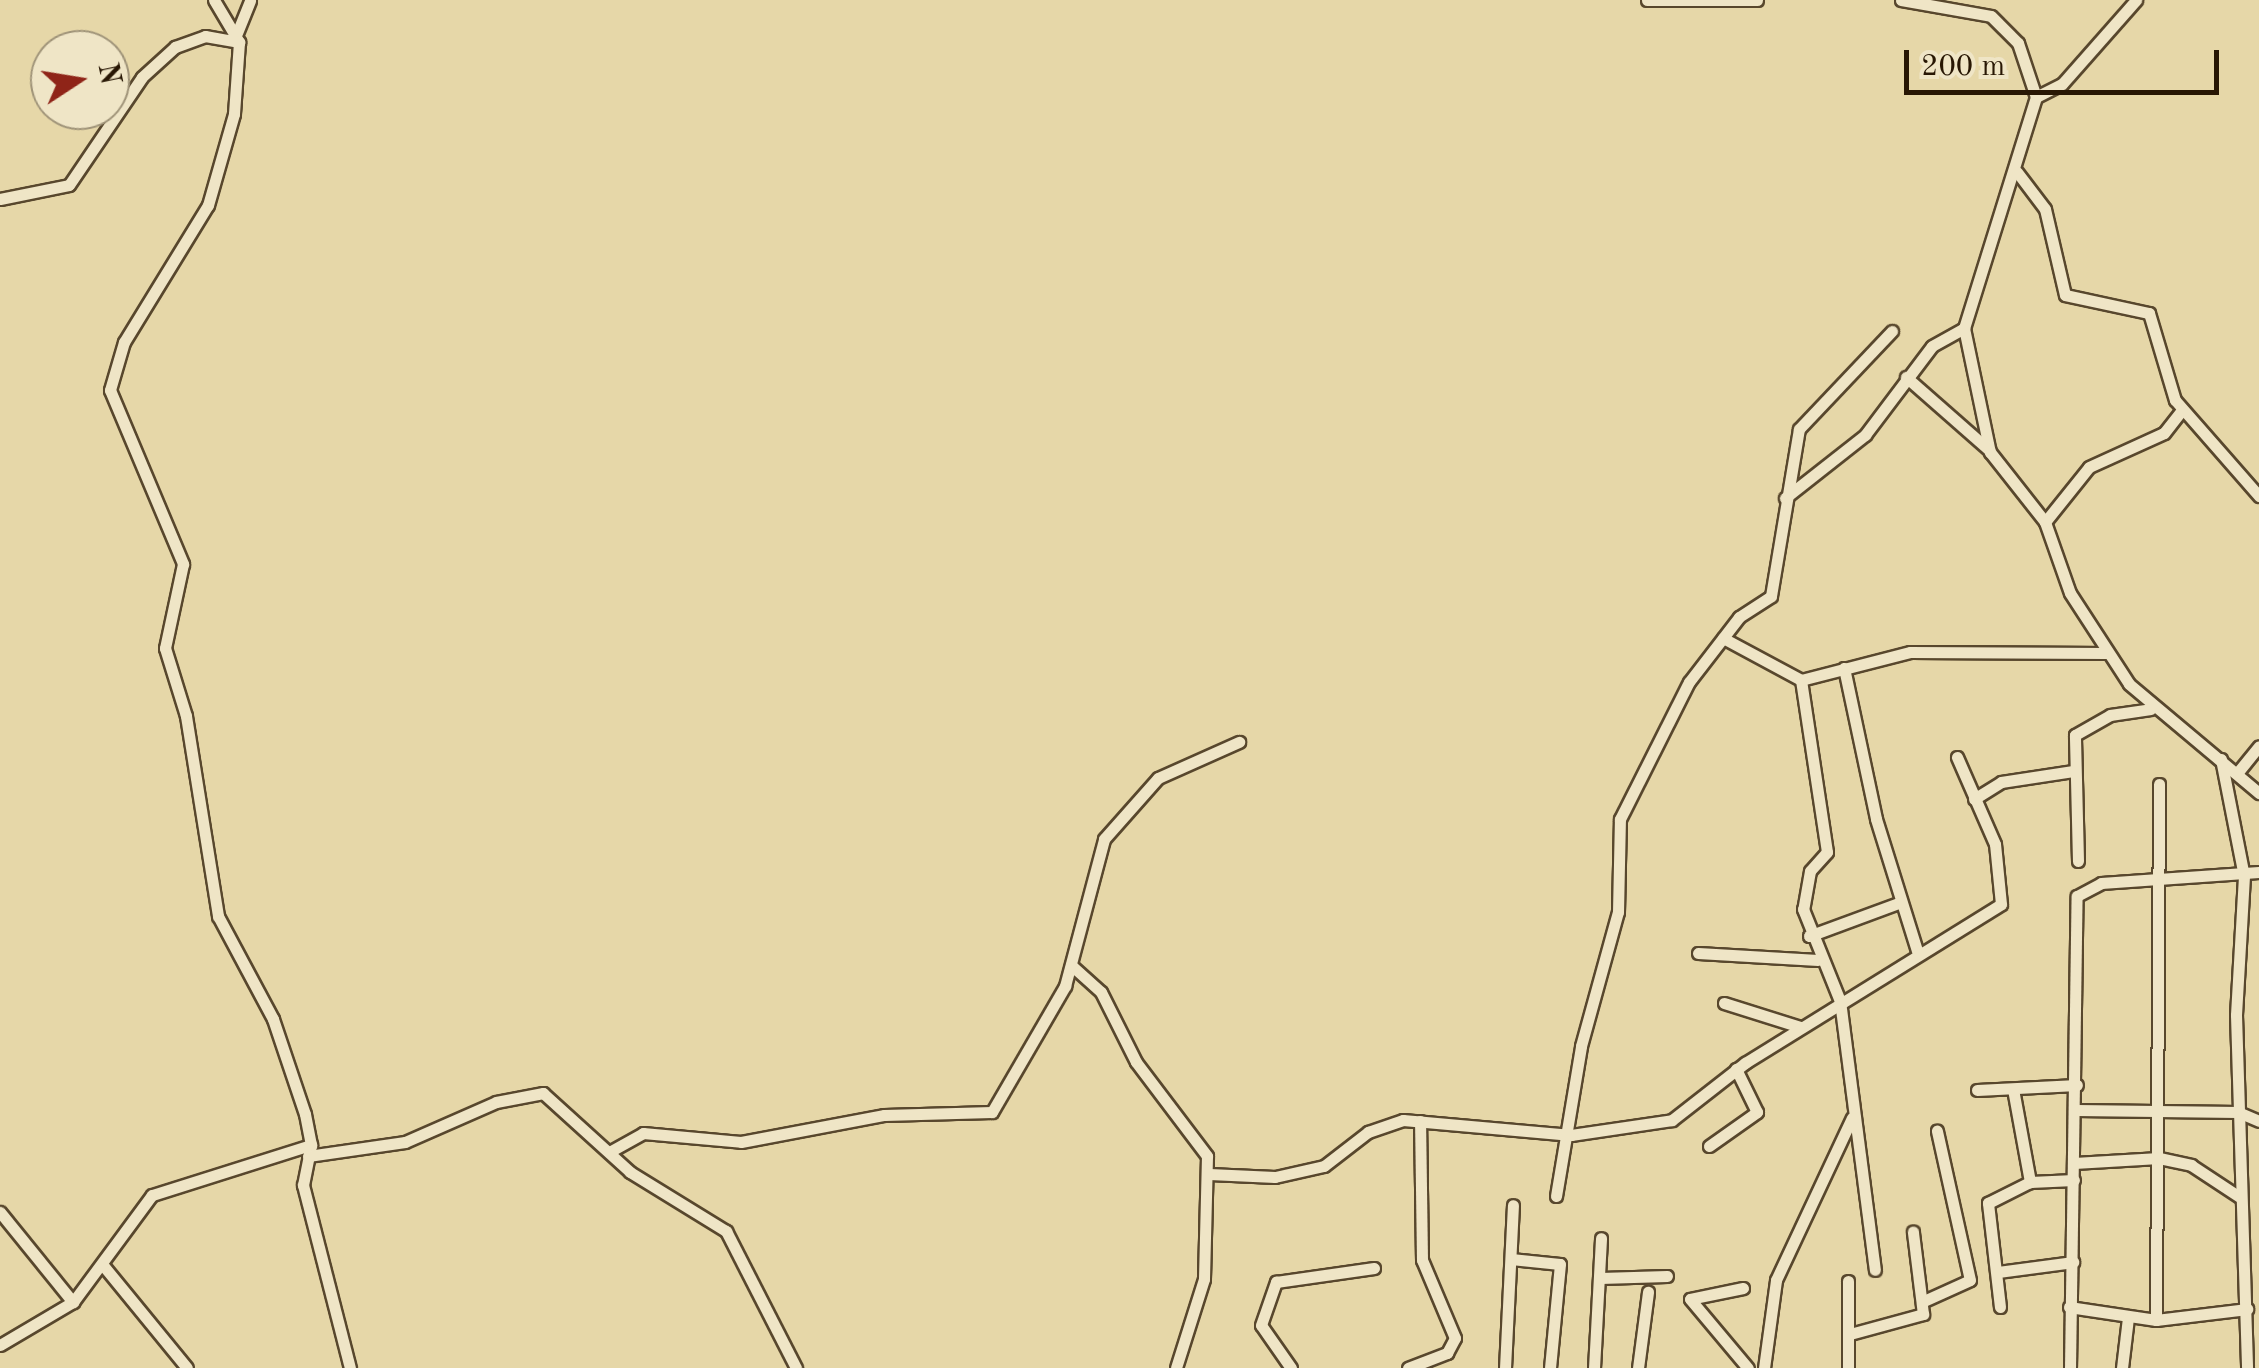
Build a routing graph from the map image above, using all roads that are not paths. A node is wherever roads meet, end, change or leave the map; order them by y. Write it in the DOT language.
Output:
graph roads {
  1 [pos="214,0"];
  2 [pos="250,0"];
  3 [pos="1647,0"];
  4 [pos="1757,0"];
  5 [pos="1901,0"];
  6 [pos="2136,0"];
  7 [pos="238,38"];
  8 [pos="2036,97"];
  9 [pos="2017,172"];
  10 [pos="0,199"];
  11 [pos="1964,328"];
  12 [pos="1892,332"];
  13 [pos="1906,378"];
  14 [pos="2182,410"];
  15 [pos="1990,452"];
  16 [pos="2259,496"];
  17 [pos="1786,498"];
  18 [pos="2045,522"];
  19 [pos="1723,638"];
  20 [pos="2106,653"];
  21 [pos="1844,668"];
  22 [pos="1801,680"];
  23 [pos="2151,709"];
  24 [pos="1239,742"];
  25 [pos="2259,746"];
  26 [pos="2218,750"];
  27 [pos="1958,758"];
  28 [pos="2073,770"];
  29 [pos="2238,772"];
  30 [pos="2160,784"];
  31 [pos="2259,793"];
  32 [pos="1974,799"];
  33 [pos="2078,861"];
  34 [pos="2259,872"];
  35 [pos="2244,876"];
  36 [pos="2157,882"];
  37 [pos="1898,903"];
  38 [pos="1809,936"];
  39 [pos="1917,950"];
  40 [pos="1698,953"];
  41 [pos="1818,960"];
  42 [pos="1071,964"];
  43 [pos="1840,1001"];
  44 [pos="1724,1003"];
  45 [pos="1800,1028"];
  46 [pos="1736,1069"];
  47 [pos="2076,1085"];
  48 [pos="2013,1089"];
  49 [pos="1978,1090"];
  50 [pos="2076,1110"];
  51 [pos="2160,1112"];
  52 [pos="2238,1112"];
  53 [pos="1854,1114"];
  54 [pos="2259,1120"];
  55 [pos="1420,1121"];
  56 [pos="1936,1130"];
  57 [pos="1571,1135"];
  58 [pos="1709,1146"];
  59 [pos="309,1150"];
  60 [pos="611,1151"];
  61 [pos="2159,1158"];
  62 [pos="2074,1163"];
  63 [pos="1209,1174"];
  64 [pos="2074,1180"];
  65 [pos="2030,1182"];
  66 [pos="1556,1196"];
  67 [pos="2241,1198"];
  68 [pos="1513,1206"];
  69 [pos="0,1212"];
  70 [pos="1913,1232"];
  71 [pos="1602,1238"];
  72 [pos="2259,1246"];
  73 [pos="2243,1257"];
  74 [pos="1511,1259"];
  75 [pos="2073,1262"];
  76 [pos="102,1264"];
  77 [pos="1374,1268"];
  78 [pos="1875,1270"];
  79 [pos="1998,1272"];
  80 [pos="1667,1276"];
  81 [pos="1600,1278"];
  82 [pos="1848,1282"];
  83 [pos="1743,1288"];
  84 [pos="1648,1292"];
  85 [pos="1926,1300"];
  86 [pos="73,1302"];
  87 [pos="2000,1306"];
  88 [pos="2069,1306"];
  89 [pos="2246,1309"];
  90 [pos="2128,1318"];
  91 [pos="2156,1320"];
  92 [pos="1850,1334"];
  93 [pos="0,1345"];
  94 [pos="187,1368"];
  95 [pos="350,1368"];
  96 [pos="796,1368"];
  97 [pos="1176,1368"];
  98 [pos="1292,1368"];
  99 [pos="1408,1368"];
  100 [pos="1505,1368"];
  101 [pos="1550,1368"];
  102 [pos="1594,1368"];
  103 [pos="1638,1368"];
  104 [pos="1748,1368"];
  105 [pos="1764,1368"];
  106 [pos="1848,1368"];
  107 [pos="2070,1368"];
  108 [pos="2122,1368"];
  109 [pos="2247,1368"];
  1 -- 7 [label="street"];
  2 -- 7 [label="street"];
  3 -- 4 [label="street"];
  5 -- 8 [label="street"];
  6 -- 8 [label="street"];
  7 -- 10 [label="street"];
  7 -- 59 [label="street"];
  8 -- 9 [label="street"];
  9 -- 11 [label="street"];
  9 -- 14 [label="street"];
  11 -- 13 [label="street"];
  11 -- 15 [label="street"];
  12 -- 17 [label="street"];
  13 -- 15 [label="street"];
  13 -- 17 [label="street"];
  14 -- 16 [label="street"];
  14 -- 18 [label="street"];
  15 -- 18 [label="street"];
  17 -- 19 [label="street"];
  18 -- 20 [label="street"];
  19 -- 22 [label="street"];
  19 -- 57 [label="street"];
  20 -- 21 [label="street"];
  20 -- 23 [label="street"];
  21 -- 22 [label="street"];
  21 -- 37 [label="street"];
  22 -- 38 [label="street"];
  23 -- 26 [label="street"];
  23 -- 28 [label="street"];
  24 -- 42 [label="street"];
  25 -- 29 [label="street"];
  26 -- 29 [label="street"];
  26 -- 35 [label="street"];
  27 -- 32 [label="street"];
  28 -- 32 [label="street"];
  28 -- 33 [label="street"];
  29 -- 31 [label="street"];
  30 -- 36 [label="street"];
  32 -- 39 [label="street"];
  34 -- 35 [label="street"];
  35 -- 36 [label="street"];
  35 -- 52 [label="street"];
  36 -- 47 [label="street"];
  36 -- 51 [label="street"];
  37 -- 38 [label="street"];
  37 -- 39 [label="street"];
  38 -- 41 [label="street"];
  39 -- 43 [label="street"];
  40 -- 41 [label="street"];
  41 -- 43 [label="street"];
  42 -- 60 [label="street"];
  42 -- 63 [label="street"];
  43 -- 45 [label="street"];
  43 -- 53 [label="street"];
  44 -- 45 [label="street"];
  45 -- 46 [label="street"];
  46 -- 57 [label="street"];
  46 -- 58 [label="street"];
  47 -- 48 [label="street"];
  47 -- 50 [label="street"];
  48 -- 49 [label="street"];
  48 -- 65 [label="street"];
  50 -- 51 [label="street"];
  50 -- 62 [label="street"];
  51 -- 52 [label="street"];
  51 -- 61 [label="street"];
  52 -- 54 [label="street"];
  52 -- 67 [label="street"];
  53 -- 78 [label="street"];
  53 -- 105 [label="street"];
  55 -- 57 [label="street"];
  55 -- 63 [label="street"];
  55 -- 99 [label="street"];
  56 -- 85 [label="street"];
  57 -- 66 [label="street"];
  59 -- 60 [label="street"];
  59 -- 76 [label="street"];
  59 -- 95 [label="street"];
  60 -- 96 [label="street"];
  61 -- 62 [label="street"];
  61 -- 67 [label="street"];
  61 -- 91 [label="street"];
  62 -- 64 [label="street"];
  63 -- 97 [label="street"];
  64 -- 65 [label="street"];
  64 -- 75 [label="street"];
  65 -- 79 [label="street"];
  67 -- 73 [label="street"];
  68 -- 74 [label="street"];
  69 -- 86 [label="street"];
  70 -- 85 [label="street"];
  71 -- 81 [label="street"];
  72 -- 73 [label="street"];
  73 -- 89 [label="street"];
  74 -- 100 [label="street"];
  74 -- 101 [label="street"];
  75 -- 79 [label="street"];
  75 -- 88 [label="street"];
  76 -- 86 [label="street"];
  76 -- 94 [label="street"];
  77 -- 98 [label="street"];
  79 -- 87 [label="street"];
  80 -- 81 [label="street"];
  81 -- 102 [label="street"];
  82 -- 92 [label="street"];
  83 -- 104 [label="street"];
  84 -- 103 [label="street"];
  85 -- 92 [label="street"];
  86 -- 93 [label="street"];
  88 -- 90 [label="street"];
  88 -- 107 [label="street"];
  89 -- 91 [label="street"];
  89 -- 109 [label="street"];
  90 -- 91 [label="street"];
  90 -- 108 [label="street"];
  92 -- 106 [label="street"];
}
